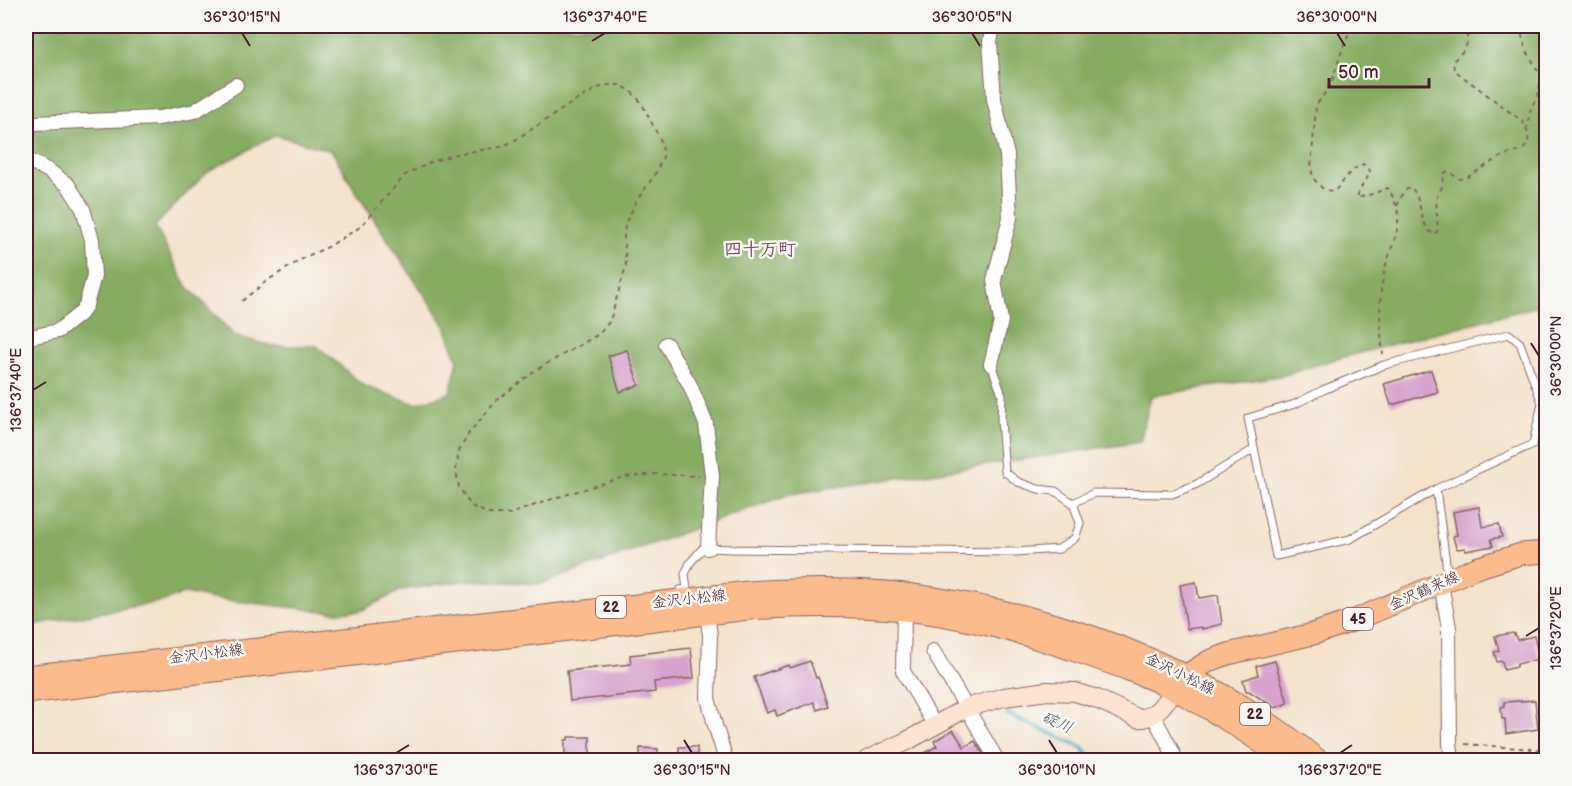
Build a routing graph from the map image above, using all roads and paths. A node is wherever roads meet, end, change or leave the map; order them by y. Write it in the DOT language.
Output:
graph roads {
  1 [pos="993,26"];
  2 [pos="1352,26"];
  3 [pos="1462,26"];
  4 [pos="1518,26"];
  5 [pos="236,85"];
  6 [pos="26,127"];
  7 [pos="1527,128"];
  8 [pos="26,159"];
  9 [pos="1397,206"];
  10 [pos="242,301"];
  11 [pos="26,338"];
  12 [pos="666,344"];
  13 [pos="992,364"];
  14 [pos="1384,365"];
  15 [pos="1254,448"];
  16 [pos="712,476"];
  17 [pos="1436,489"];
  18 [pos="1073,502"];
  19 [pos="708,548"];
  20 [pos="1546,552"];
  21 [pos="1441,583"];
  22 [pos="676,591"];
  23 [pos="665,594"];
  24 [pos="599,608"];
  25 [pos="904,610"];
  26 [pos="707,614"];
  27 [pos="933,651"];
  28 [pos="26,676"];
  29 [pos="1180,683"];
  30 [pos="26,693"];
  31 [pos="966,708"];
  32 [pos="1154,715"];
  33 [pos="934,724"];
  34 [pos="1450,743"];
  35 [pos="1546,750"];
  36 [pos="726,760"];
  37 [pos="867,760"];
  38 [pos="998,760"];
  39 [pos="1175,760"];
  40 [pos="1287,760"];
  41 [pos="1318,760"];
  42 [pos="1452,760"];
  1 -- 13 [label="street"];
  2 -- 9 [label="path"];
  3 -- 7 [label="path"];
  4 -- 7 [label="path"];
  5 -- 6 [label="street"];
  7 -- 9 [label="path"];
  8 -- 11 [label="street"];
  9 -- 14 [label="path"];
  10 -- 16 [label="path"];
  12 -- 16 [label="street"];
  13 -- 18 [label="lane"];
  14 -- 15 [label="lane"];
  14 -- 17 [label="lane"];
  15 -- 17 [label="lane"];
  15 -- 18 [label="lane"];
  16 -- 19 [label="street"];
  17 -- 21 [label="lane"];
  18 -- 19 [label="lane"];
  19 -- 22 [label="lane"];
  20 -- 21 [label="main road, 金沢鶴来線 / 45"];
  21 -- 29 [label="main road, 金沢鶴来線 / 45"];
  21 -- 34 [label="street"];
  23 -- 24 [label="lane"];
  24 -- 28 [label="main road, 金沢小松線 / 22"];
  24 -- 29 [label="main road, 金沢小松線 / 22"];
  25 -- 26 [label="main road, 金沢小松線 / 22"];
  25 -- 29 [label="main road, 金沢小松線 / 22"];
  25 -- 33 [label="street"];
  26 -- 30 [label="main road, 金沢小松線 / 22"];
  26 -- 36 [label="street"];
  27 -- 31 [label="street"];
  29 -- 32 [label="street"];
  29 -- 40 [label="main road, 金沢小松線 / 22"];
  29 -- 41 [label="main road, 金沢小松線 / 22"];
  31 -- 32 [label="street"];
  31 -- 33 [label="street"];
  31 -- 38 [label="street"];
  32 -- 39 [label="street"];
  33 -- 37 [label="street"];
  34 -- 35 [label="path"];
  34 -- 42 [label="street"];
}
